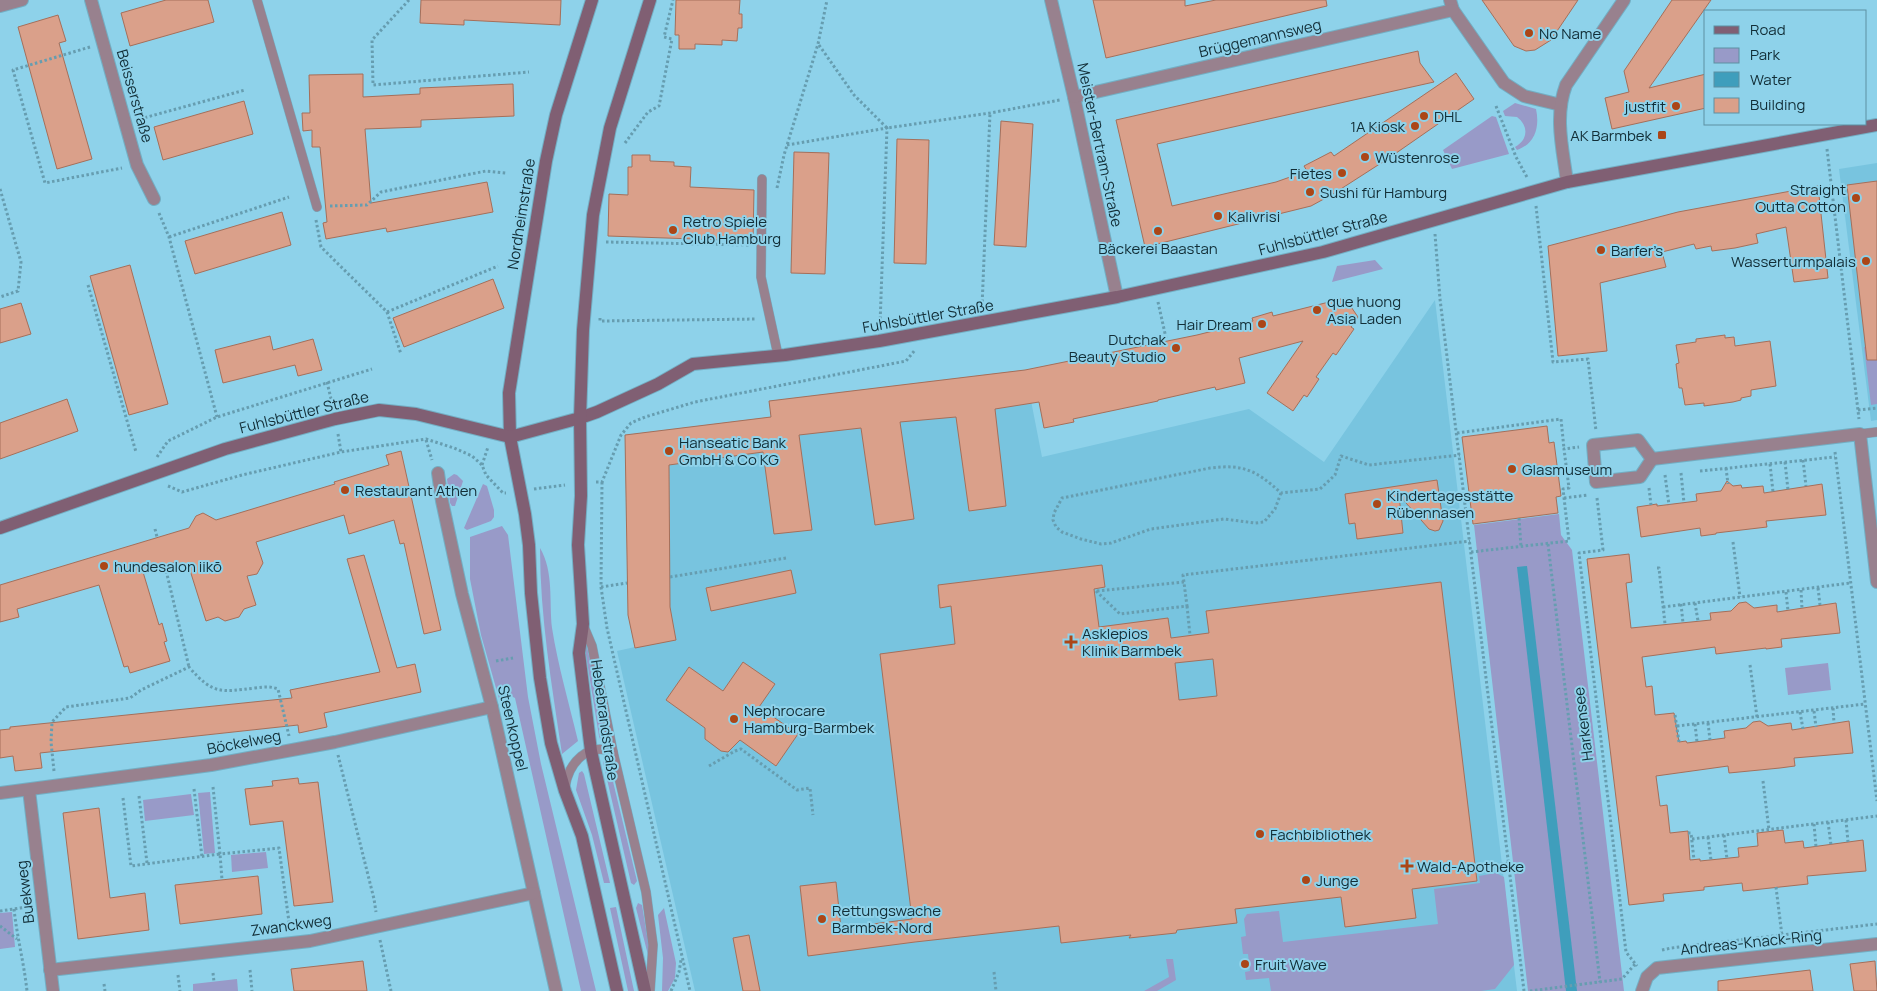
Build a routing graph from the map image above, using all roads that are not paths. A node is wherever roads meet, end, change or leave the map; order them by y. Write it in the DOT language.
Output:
graph roads {
  1 [pos="22,0"];
  2 [pos="92,0"];
  3 [pos="257,0"];
  4 [pos="592,0"];
  5 [pos="650,0"];
  6 [pos="1051,0"];
  7 [pos="1624,0"];
  8 [pos="1452,5"];
  9 [pos="0,6"];
  10 [pos="1074,97"];
  11 [pos="1560,105"];
  12 [pos="1877,125"];
  13 [pos="762,179"];
  14 [pos="1567,182"];
  15 [pos="154,199"];
  16 [pos="317,207"];
  17 [pos="1117,298"];
  18 [pos="778,356"];
  19 [pos="580,418"];
  20 [pos="1877,432"];
  21 [pos="1860,434"];
  22 [pos="510,438"];
  23 [pos="1652,459"];
  24 [pos="438,473"];
  25 [pos="0,528"];
  26 [pos="1877,582"];
  27 [pos="583,624"];
  28 [pos="492,707"];
  29 [pos="590,750"];
  30 [pos="613,752"];
  31 [pos="29,790"];
  32 [pos="565,791"];
  33 [pos="0,793"];
  34 [pos="534,893"];
  35 [pos="1877,944"];
  36 [pos="50,970"];
  37 [pos="53,991"];
  38 [pos="556,991"];
  39 [pos="617,991"];
  40 [pos="645,991"];
  41 [pos="650,991"];
  42 [pos="1642,991"];
  1 -- 9 [label="street"];
  2 -- 15 [label="street, Beisserstraße"];
  3 -- 16 [label="lane"];
  4 -- 22 [label="main road, Nordheimstraße"];
  5 -- 19 [label="main road"];
  6 -- 10 [label="street, Meister-Bertram-Straße"];
  7 -- 11 [label="street"];
  8 -- 10 [label="street, Brüggemannsweg"];
  8 -- 11 [label="street"];
  10 -- 17 [label="street, Meister-Bertram-Straße"];
  11 -- 14 [label="street"];
  12 -- 14 [label="main road, Fuhlsbüttler Straße"];
  13 -- 18 [label="lane"];
  14 -- 17 [label="main road, Fuhlsbüttler Straße"];
  17 -- 18 [label="main road, Fuhlsbüttler Straße"];
  18 -- 19 [label="main road, Fuhlsbüttler Straße"];
  19 -- 22 [label="main road, Fuhlsbüttler Straße"];
  19 -- 27 [label="main road, Hebebrandstraße"];
  20 -- 21 [label="lane"];
  21 -- 23 [label="street"];
  21 -- 26 [label="street"];
  22 -- 25 [label="main road, Fuhlsbüttler Straße"];
  22 -- 32 [label="main road"];
  23 -- 23 [label="street"];
  24 -- 28 [label="street, Steenkoppel"];
  27 -- 29 [label="main road, Hebebrandstraße"];
  27 -- 30 [label="lane, Hebebrandstraße"];
  28 -- 31 [label="street, Böckelweg"];
  28 -- 34 [label="street, Steenkoppel"];
  29 -- 30 [label="lane"];
  29 -- 32 [label="lane"];
  29 -- 40 [label="main road, Hebebrandstraße"];
  30 -- 41 [label="lane, Hebebrandstraße"];
  31 -- 33 [label="street, Böckelweg"];
  31 -- 36 [label="street, Buekweg"];
  32 -- 39 [label="main road"];
  34 -- 36 [label="street, Zwanckweg"];
  34 -- 38 [label="street, Steenkoppel"];
  35 -- 42 [label="street, Andreas-Knack-Ring"];
  36 -- 37 [label="street, Buekweg"];
}
